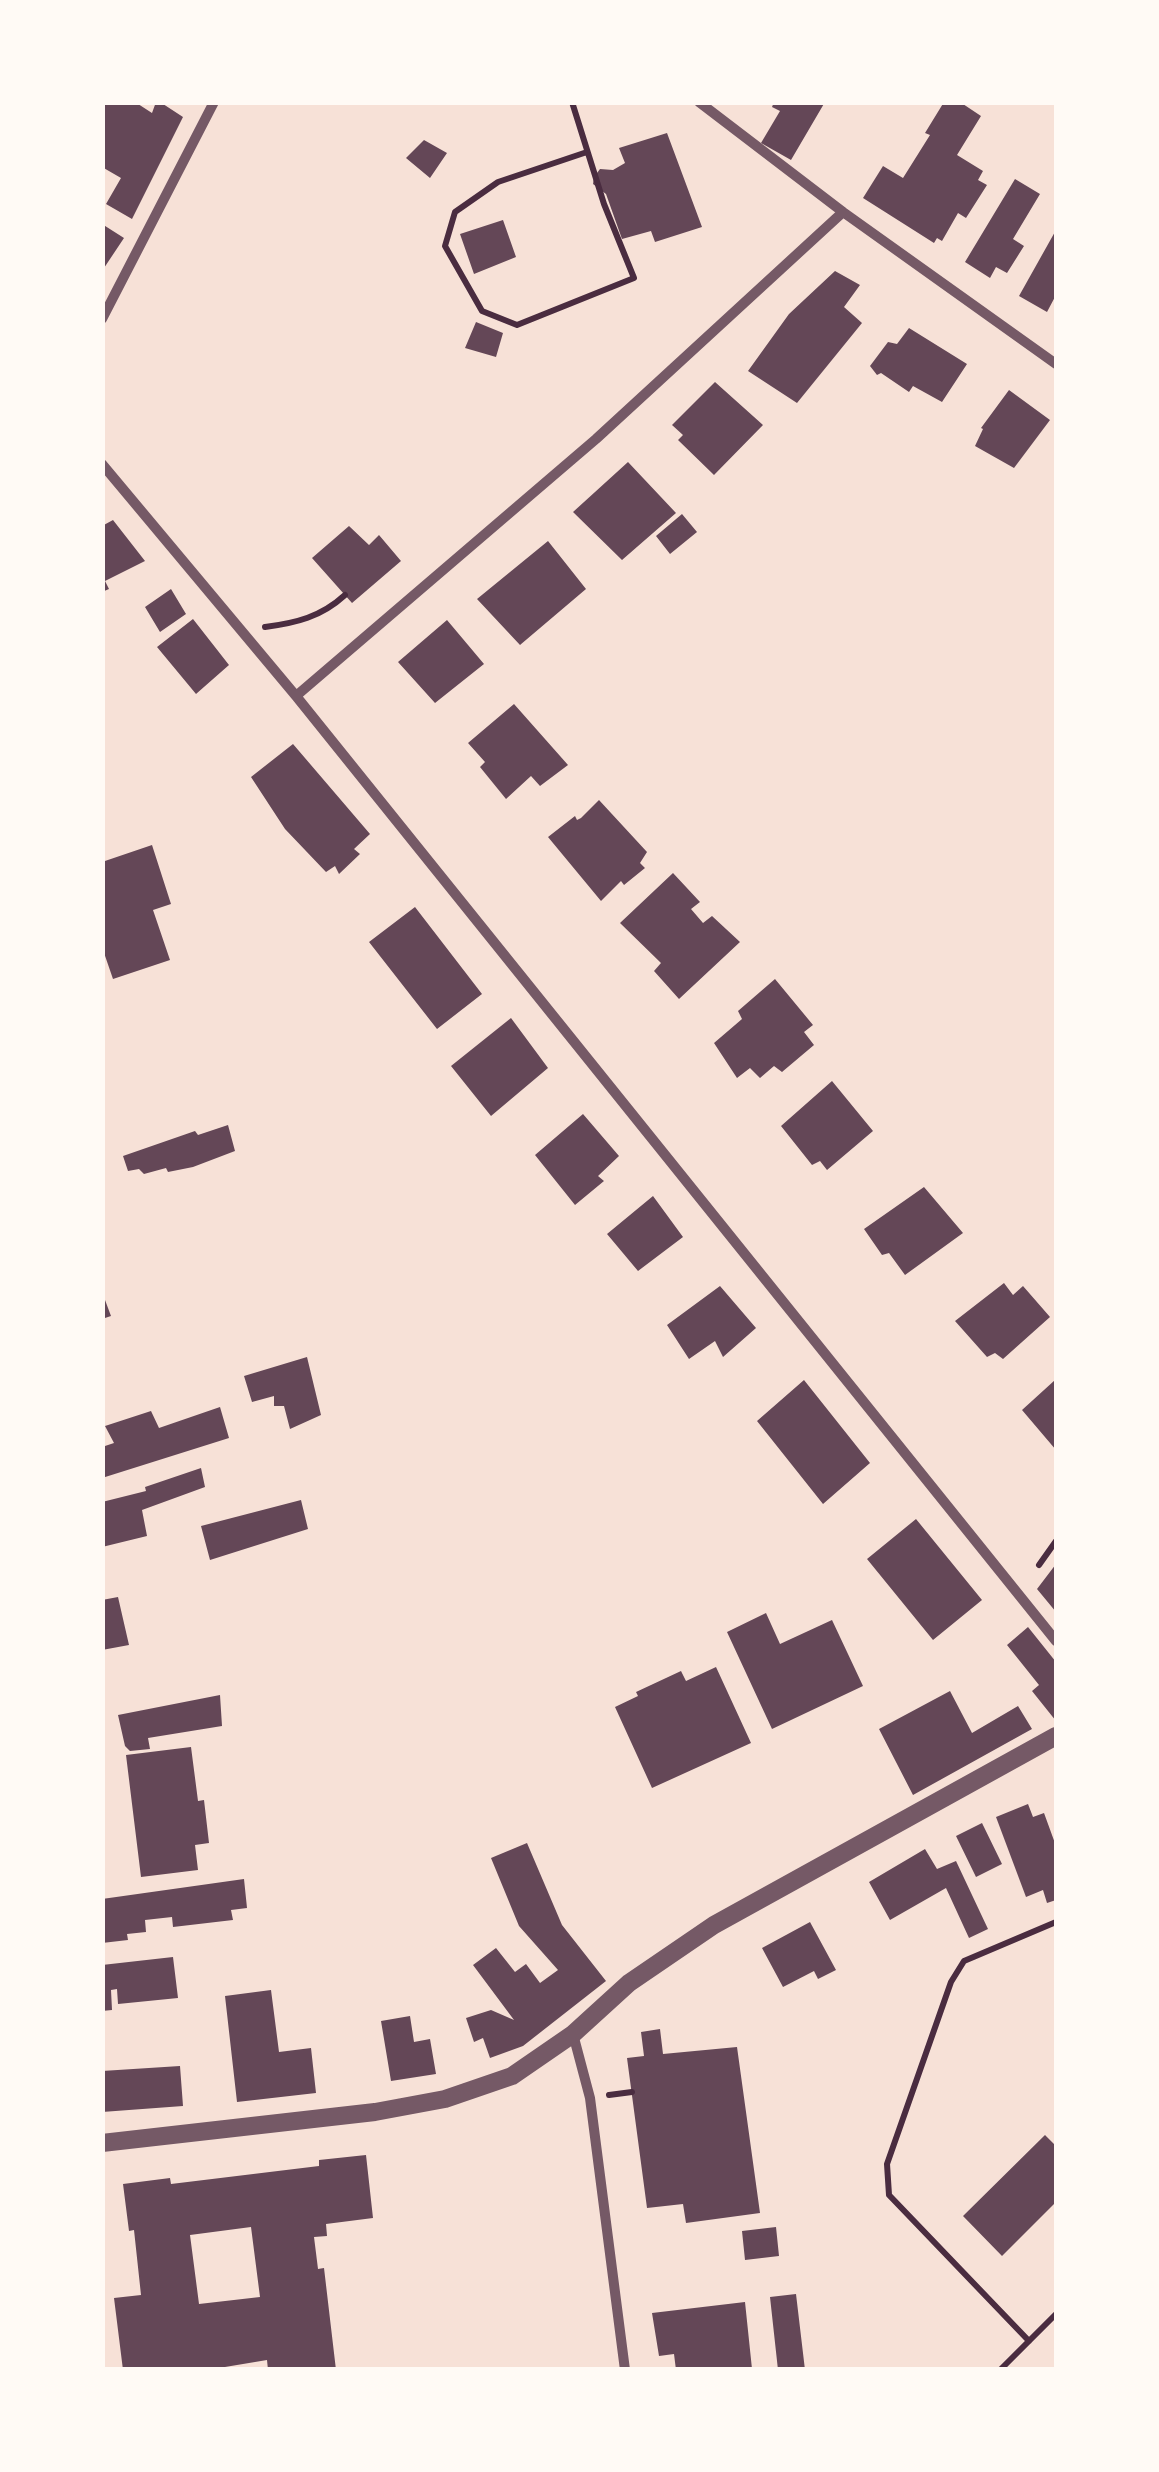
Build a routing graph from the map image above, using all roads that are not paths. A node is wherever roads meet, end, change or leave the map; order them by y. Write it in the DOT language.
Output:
graph roads {
  1 [pos="214,102"];
  2 [pos="698,102"];
  3 [pos="843,212"];
  4 [pos="102,319"];
  5 [pos="1056,364"];
  6 [pos="102,464"];
  7 [pos="296,696"];
  8 [pos="1056,1641"];
  9 [pos="1056,1736"];
  10 [pos="573,2034"];
  11 [pos="102,2143"];
  12 [pos="625,2370"];
  1 -- 4 [label="street"];
  2 -- 3 [label="street"];
  3 -- 5 [label="street"];
  3 -- 7 [label="street"];
  6 -- 7 [label="street"];
  7 -- 8 [label="street"];
  9 -- 10 [label="street"];
  10 -- 11 [label="street"];
  10 -- 12 [label="street"];
}
